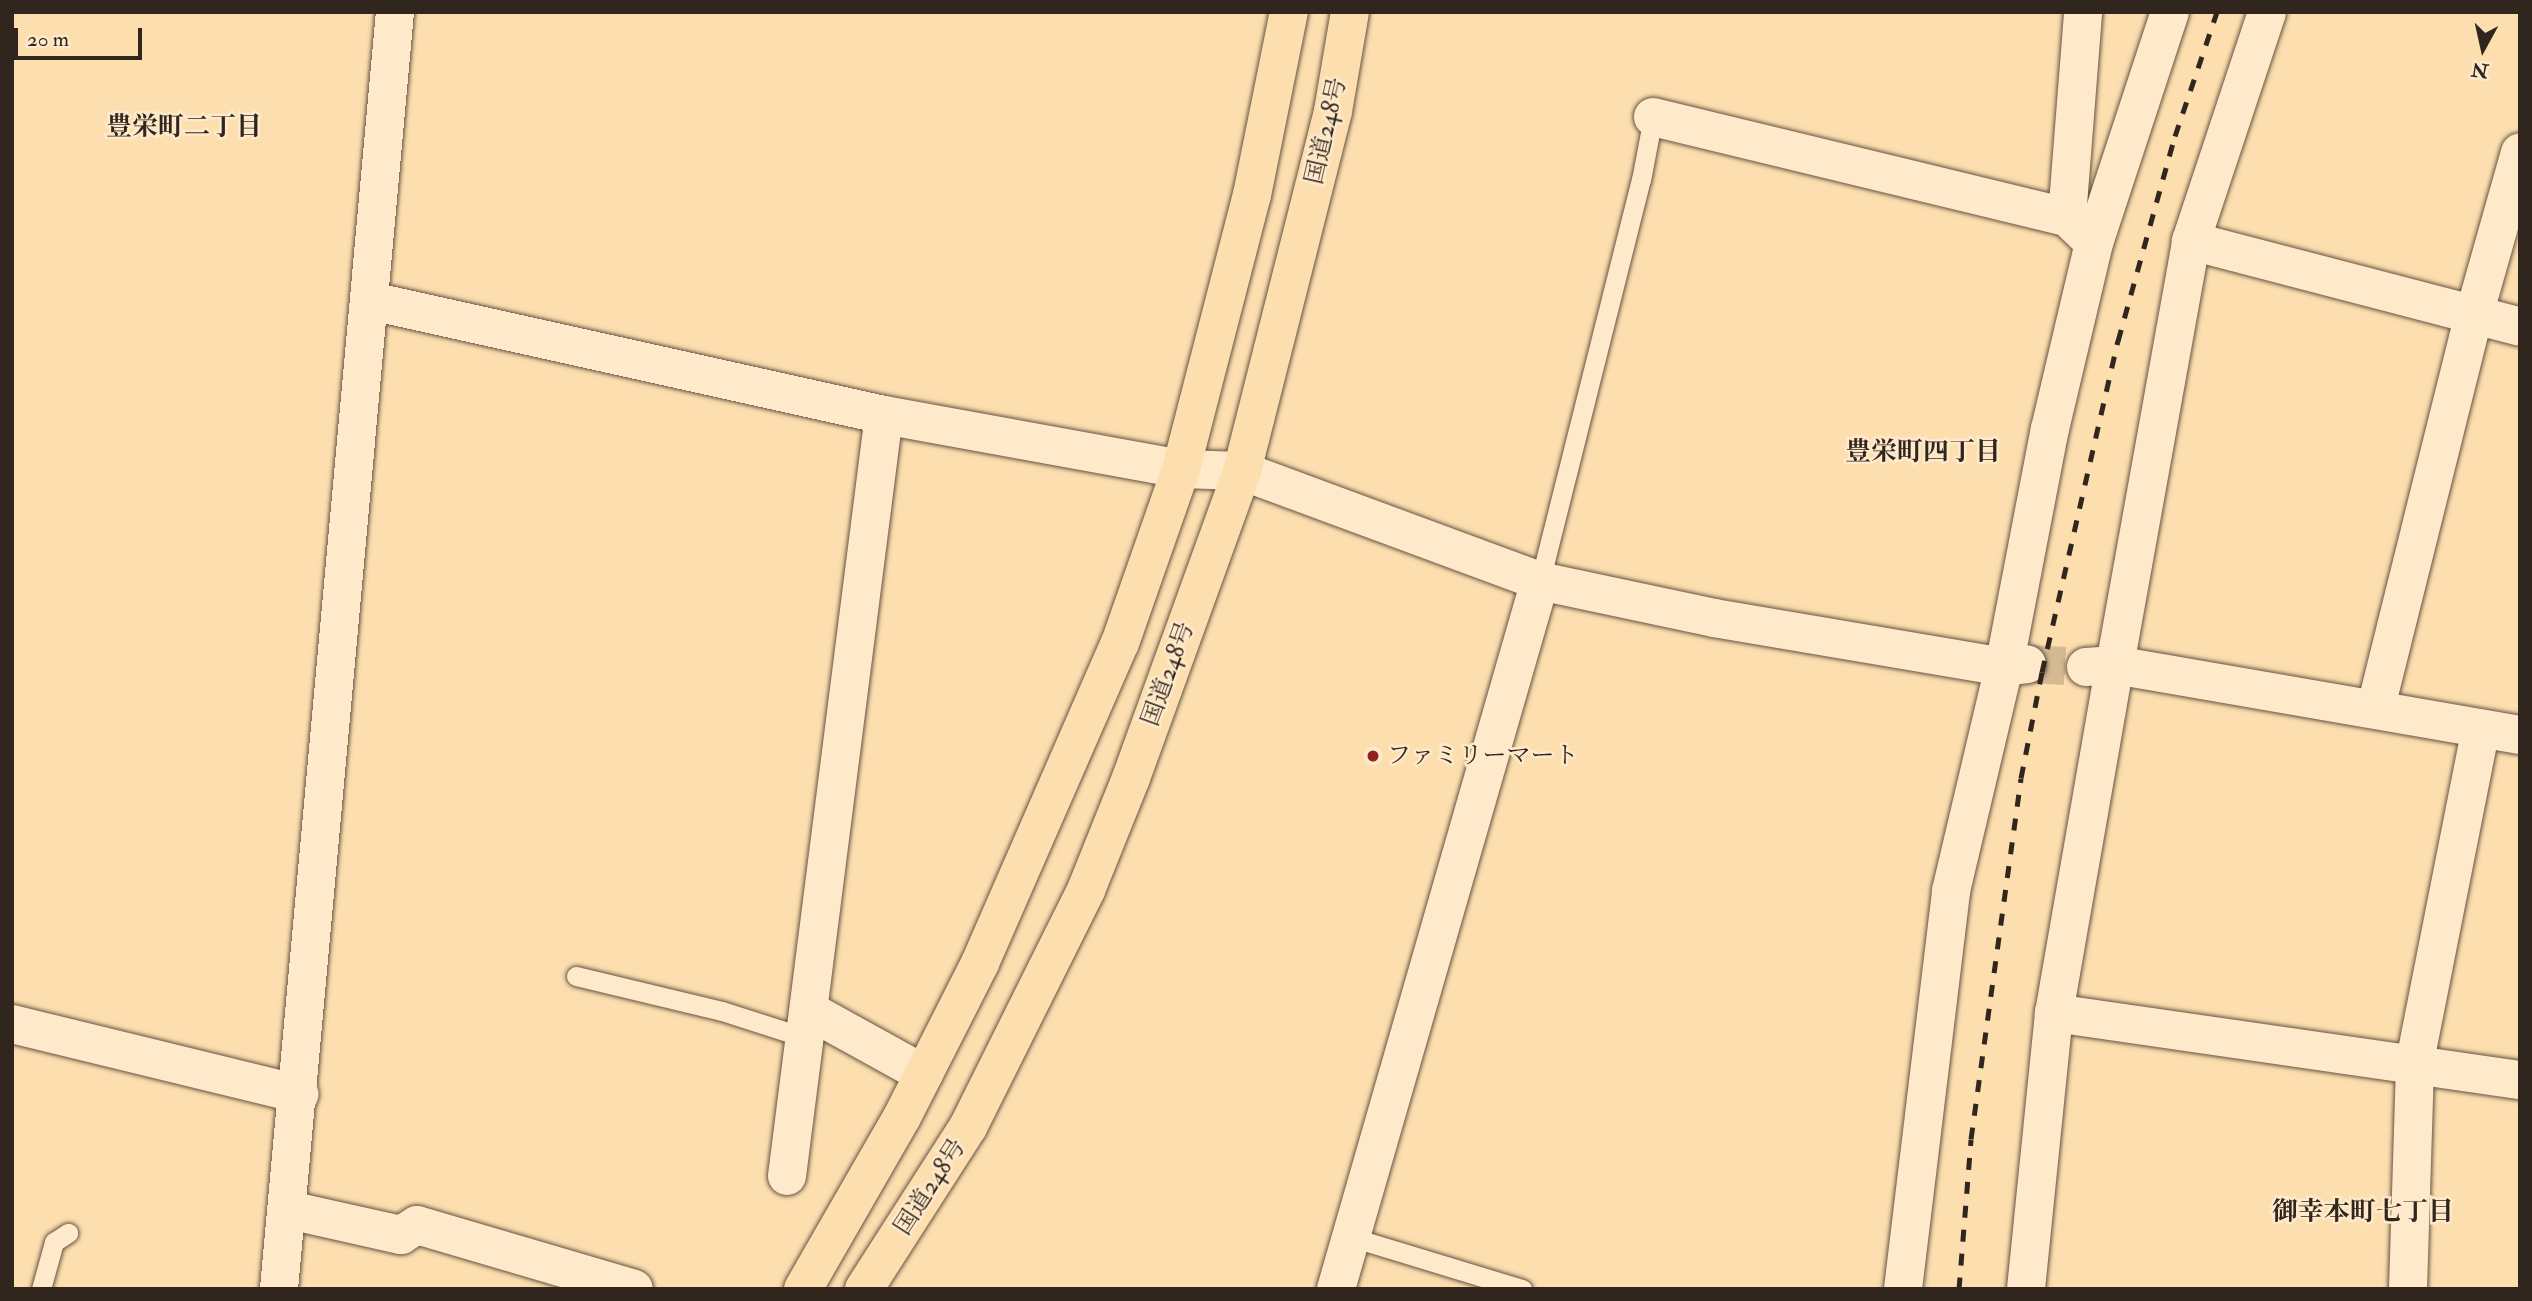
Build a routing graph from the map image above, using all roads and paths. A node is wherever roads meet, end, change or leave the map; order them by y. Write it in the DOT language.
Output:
graph roads {
  1 [pos="395,12"];
  2 [pos="1289,12"];
  3 [pos="1350,12"];
  4 [pos="2083,12"];
  5 [pos="2170,12"];
  6 [pos="2267,12"];
  7 [pos="1653,117"];
  8 [pos="2520,152"];
  9 [pos="2067,217"];
  10 [pos="2191,241"];
  11 [pos="2094,243"];
  12 [pos="371,301"];
  13 [pos="2474,315"];
  14 [pos="2520,327"];
  15 [pos="884,415"];
  16 [pos="1181,468"];
  17 [pos="1242,471"];
  18 [pos="1540,581"];
  19 [pos="2016,665"];
  20 [pos="2100,666"];
  21 [pos="2376,707"];
  22 [pos="2482,728"];
  23 [pos="2520,735"];
  24 [pos="576,976"];
  25 [pos="2054,1013"];
  26 [pos="12,1024"];
  27 [pos="808,1024"];
  28 [pos="2415,1061"];
  29 [pos="924,1074"];
  30 [pos="2520,1080"];
  31 [pos="300,1094"];
  32 [pos="787,1176"];
  33 [pos="289,1210"];
  34 [pos="68,1233"];
  35 [pos="1351,1237"];
  36 [pos="41,1289"];
  37 [pos="279,1289"];
  38 [pos="634,1289"];
  39 [pos="803,1289"];
  40 [pos="864,1289"];
  41 [pos="1336,1289"];
  42 [pos="1522,1289"];
  43 [pos="1903,1289"];
  44 [pos="2026,1289"];
  45 [pos="2408,1289"];
  1 -- 12 [label="street"];
  2 -- 16 [label="highway"];
  3 -- 17 [label="highway, 国道248号"];
  4 -- 9 [label="street"];
  5 -- 11 [label="street"];
  6 -- 10 [label="street"];
  7 -- 9 [label="street"];
  7 -- 18 [label="lane"];
  8 -- 13 [label="street"];
  9 -- 11 [label="street"];
  10 -- 13 [label="street"];
  10 -- 20 [label="street"];
  11 -- 19 [label="street"];
  12 -- 15 [label="street"];
  12 -- 31 [label="street"];
  13 -- 14 [label="street"];
  13 -- 21 [label="street"];
  15 -- 16 [label="street"];
  15 -- 27 [label="street"];
  16 -- 17 [label="street"];
  16 -- 29 [label="highway"];
  17 -- 18 [label="street"];
  17 -- 40 [label="highway, 国道248号"];
  18 -- 19 [label="street"];
  18 -- 35 [label="street"];
  19 -- 43 [label="street"];
  20 -- 21 [label="street"];
  20 -- 25 [label="street"];
  21 -- 22 [label="street"];
  22 -- 23 [label="street"];
  22 -- 28 [label="street"];
  24 -- 27 [label="lane"];
  25 -- 28 [label="street"];
  25 -- 44 [label="street"];
  26 -- 31 [label="street"];
  27 -- 29 [label="street"];
  27 -- 32 [label="street"];
  28 -- 30 [label="street"];
  28 -- 45 [label="street"];
  29 -- 39 [label="highway"];
  31 -- 33 [label="street"];
  33 -- 37 [label="street"];
  33 -- 38 [label="street"];
  34 -- 36 [label="lane"];
  35 -- 41 [label="street"];
  35 -- 42 [label="lane"];
}
